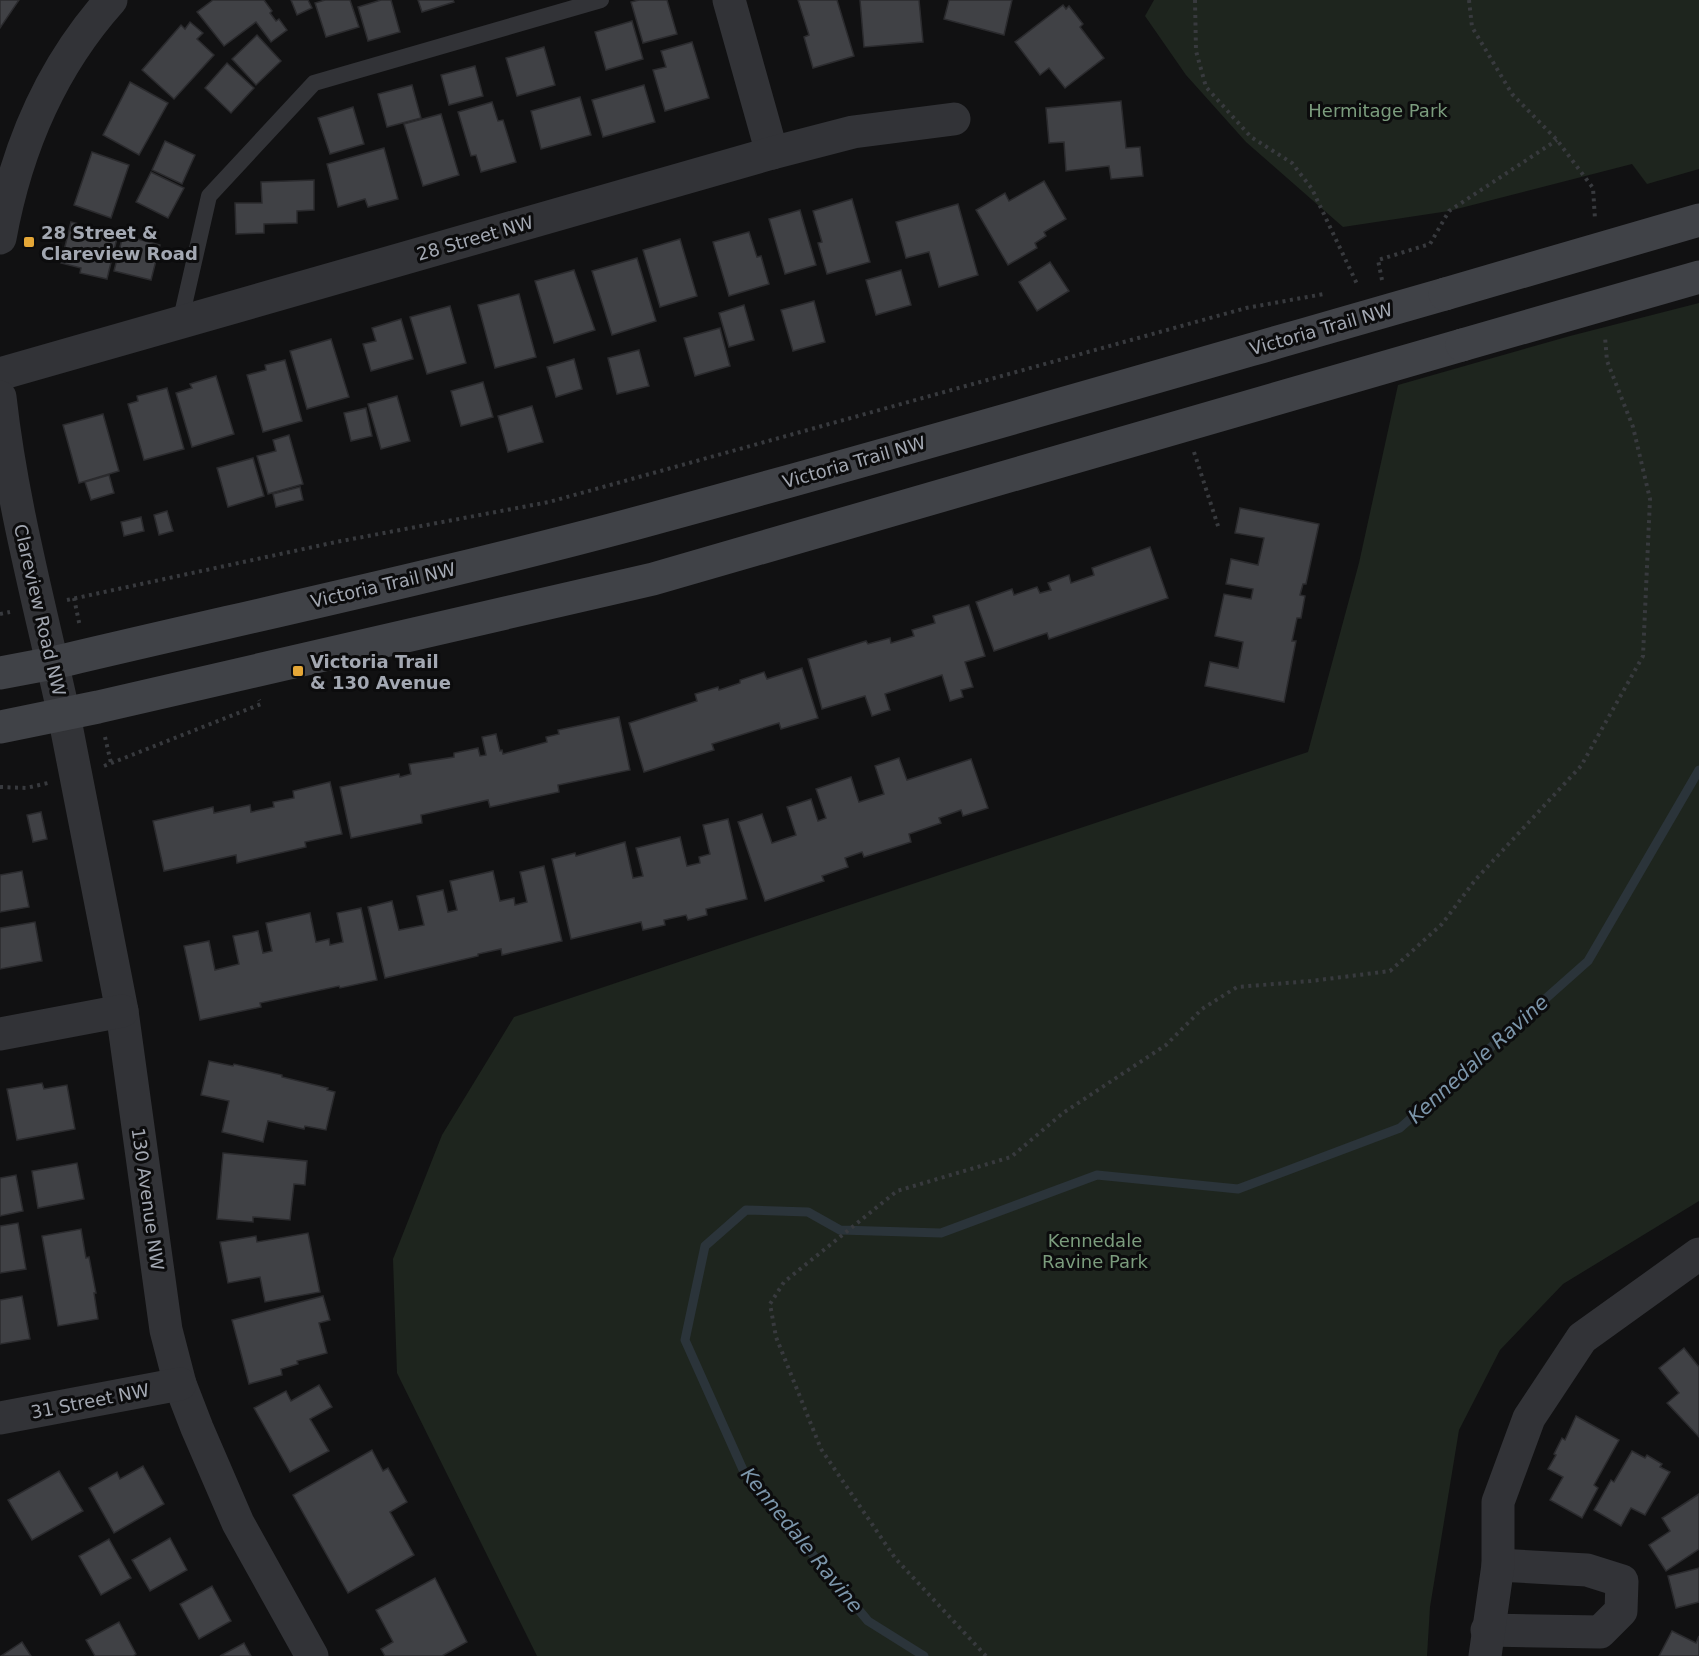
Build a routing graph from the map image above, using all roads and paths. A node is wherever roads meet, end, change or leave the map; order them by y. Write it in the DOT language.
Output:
graph roads {
  1 [pos="111,0"];
  2 [pos="601,0"];
  3 [pos="729,0"];
  4 [pos="1195,0"];
  5 [pos="1469,0"];
  6 [pos="954,119"];
  7 [pos="1557,141"];
  8 [pos="772,153"];
  9 [pos="1699,220"];
  10 [pos="1596,223"];
  11 [pos="0,238"];
  12 [pos="1699,277"];
  13 [pos="1382,281"];
  14 [pos="1348,289"];
  15 [pos="1325,293"];
  16 [pos="180,322"];
  17 [pos="1604,326"];
  18 [pos="0,374"];
  19 [pos="0,398"];
  20 [pos="1186,426"];
  21 [pos="1219,529"];
  22 [pos="40,606"];
  23 [pos="0,614"];
  24 [pos="53,663"];
  25 [pos="0,673"];
  26 [pos="258,696"];
  27 [pos="64,715"];
  28 [pos="0,727"];
  29 [pos="76,776"];
  30 [pos="0,787"];
  31 [pos="122,1011"];
  32 [pos="0,1034"];
  33 [pos="1699,1254"];
  34 [pos="180,1384"];
  35 [pos="0,1418"];
  36 [pos="1498,1565"];
  37 [pos="1486,1643"];
  38 [pos="312,1656"];
  39 [pos="986,1656"];
  1 -- 11 [label="street"];
  2 -- 16 [label="lane"];
  3 -- 8 [label="street"];
  4 -- 14 [label="path"];
  5 -- 7 [label="path"];
  6 -- 8 [label="street, 28 Street NW"];
  7 -- 10 [label="path"];
  7 -- 13 [label="path"];
  8 -- 16 [label="street, 28 Street NW"];
  9 -- 24 [label="main road, Victoria Trail NW, bridge"];
  12 -- 20 [label="main road, bridge"];
  15 -- 22 [label="path"];
  16 -- 18 [label="street, 28 Street NW"];
  17 -- 39 [label="path"];
  19 -- 22 [label="street, Clareview Road NW"];
  20 -- 21 [label="path"];
  20 -- 27 [label="main road"];
  22 -- 23 [label="path"];
  22 -- 24 [label="street, Clareview Road NW"];
  24 -- 25 [label="main road, Victoria Trail NW"];
  24 -- 27 [label="street, Clareview Road NW"];
  26 -- 29 [label="path"];
  27 -- 28 [label="main road"];
  27 -- 29 [label="street, 130 Avenue NW"];
  29 -- 30 [label="path"];
  29 -- 31 [label="street, 130 Avenue NW"];
  31 -- 32 [label="street"];
  31 -- 34 [label="street, 130 Avenue NW"];
  33 -- 36 [label="street"];
  34 -- 35 [label="street, 31 Street NW"];
  34 -- 38 [label="street, 130 Avenue NW"];
  36 -- 37 [label="street"];
  36 -- 37 [label="street"];
}
